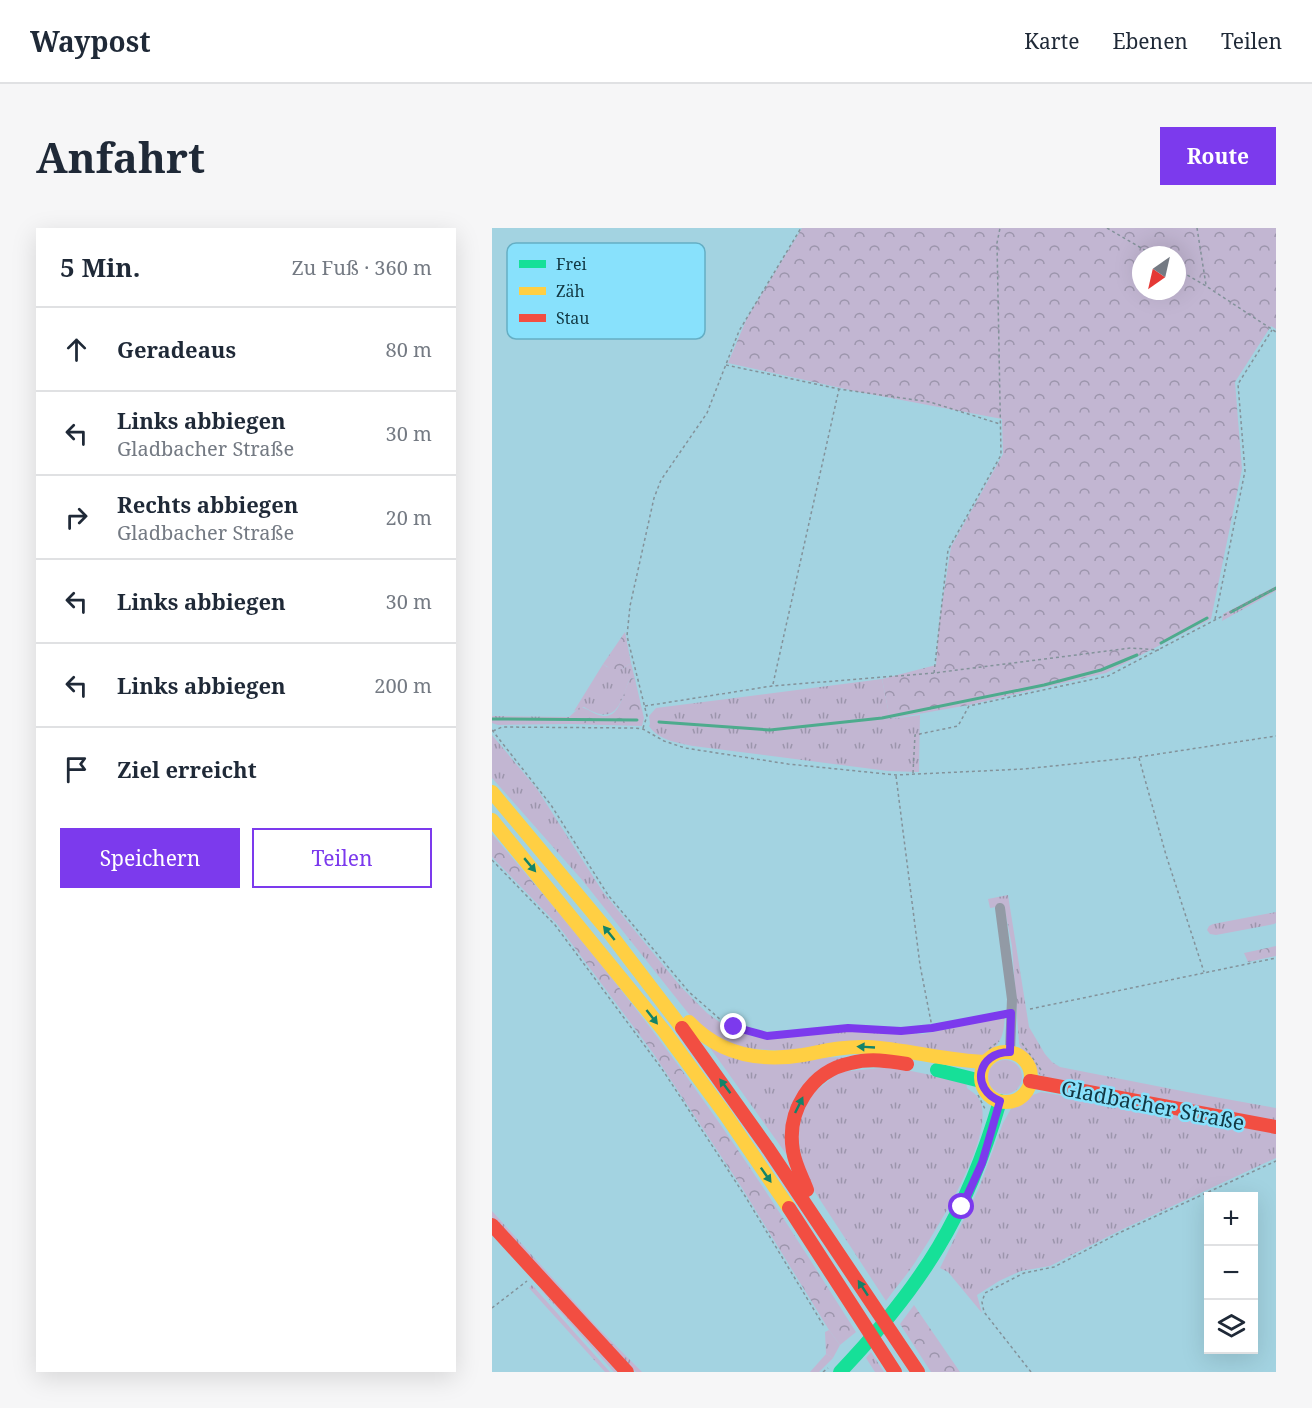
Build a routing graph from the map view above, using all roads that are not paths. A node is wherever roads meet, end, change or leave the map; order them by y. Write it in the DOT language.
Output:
graph roads {
  1 [pos="492,792"];
  2 [pos="492,820"];
  3 [pos="1000,908"];
  4 [pos="646,979"];
  5 [pos="1010,1052"];
  6 [pos="986,1062"];
  7 [pos="981,1081"];
  8 [pos="1030,1081"];
  9 [pos="1000,1101"];
  10 [pos="1276,1127"];
  11 [pos="819,1220"];
  12 [pos="492,1225"];
  13 [pos="627,1372"];
  14 [pos="840,1372"];
  15 [pos="895,1372"];
  16 [pos="918,1372"];
  4 -- 1 [label="main road, one-way"];
  2 -- 15 [label="main road, one-way"];
  3 -- 5 [label="street"];
  6 -- 4 [label="main road, one-way"];
  11 -- 4 [label="main road, one-way"];
  5 -- 6 [label="main road"];
  5 -- 8 [label="main road"];
  6 -- 7 [label="main road"];
  7 -- 9 [label="main road"];
  11 -- 7 [label="main road, one-way"];
  8 -- 9 [label="main road"];
  8 -- 10 [label="main road, Gladbacher Straße"];
  9 -- 14 [label="main road"];
  16 -- 11 [label="main road, one-way"];
  12 -- 13 [label="main road"];
}
